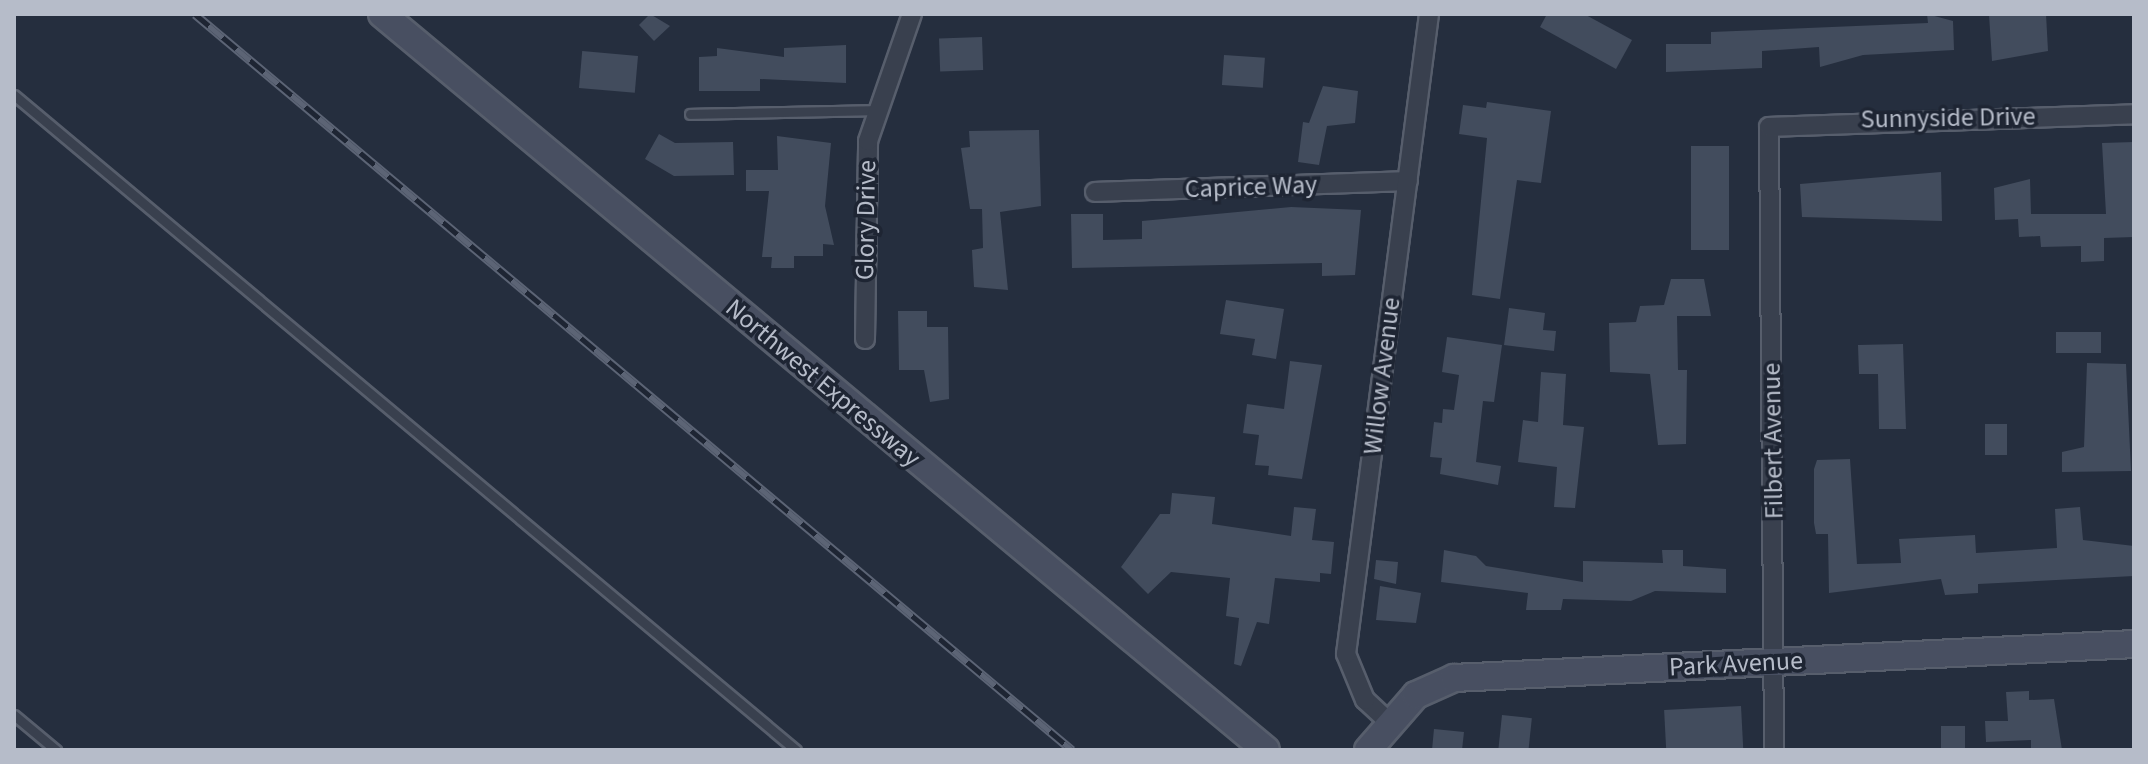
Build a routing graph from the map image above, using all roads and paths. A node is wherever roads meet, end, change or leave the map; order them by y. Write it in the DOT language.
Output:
graph roads {
  1 [pos="382,14"];
  2 [pos="912,14"];
  3 [pos="1429,14"];
  4 [pos="14,95"];
  5 [pos="877,110"];
  6 [pos="690,114"];
  7 [pos="2134,114"];
  8 [pos="1767,133"];
  9 [pos="1408,181"];
  10 [pos="1095,192"];
  11 [pos="865,339"];
  12 [pos="2134,644"];
  13 [pos="1775,662"];
  14 [pos="14,715"];
  15 [pos="1390,723"];
  16 [pos="56,750"];
  17 [pos="796,750"];
  18 [pos="1266,750"];
  19 [pos="1368,750"];
  20 [pos="1774,750"];
  1 -- 18 [label="main road, Northwest Expressway"];
  2 -- 5 [label="street, Glory Drive"];
  3 -- 9 [label="street, Willow Avenue"];
  4 -- 17 [label="lane"];
  5 -- 6 [label="lane"];
  5 -- 11 [label="street, Glory Drive"];
  7 -- 8 [label="street, Sunnyside Drive"];
  8 -- 13 [label="street, Filbert Avenue"];
  9 -- 10 [label="street, Caprice Way"];
  9 -- 15 [label="street, Willow Avenue"];
  12 -- 13 [label="main road, Park Avenue"];
  13 -- 15 [label="main road, Park Avenue"];
  13 -- 20 [label="street, Filbert Avenue"];
  14 -- 16 [label="lane"];
  15 -- 19 [label="main road, Park Avenue"];
}
